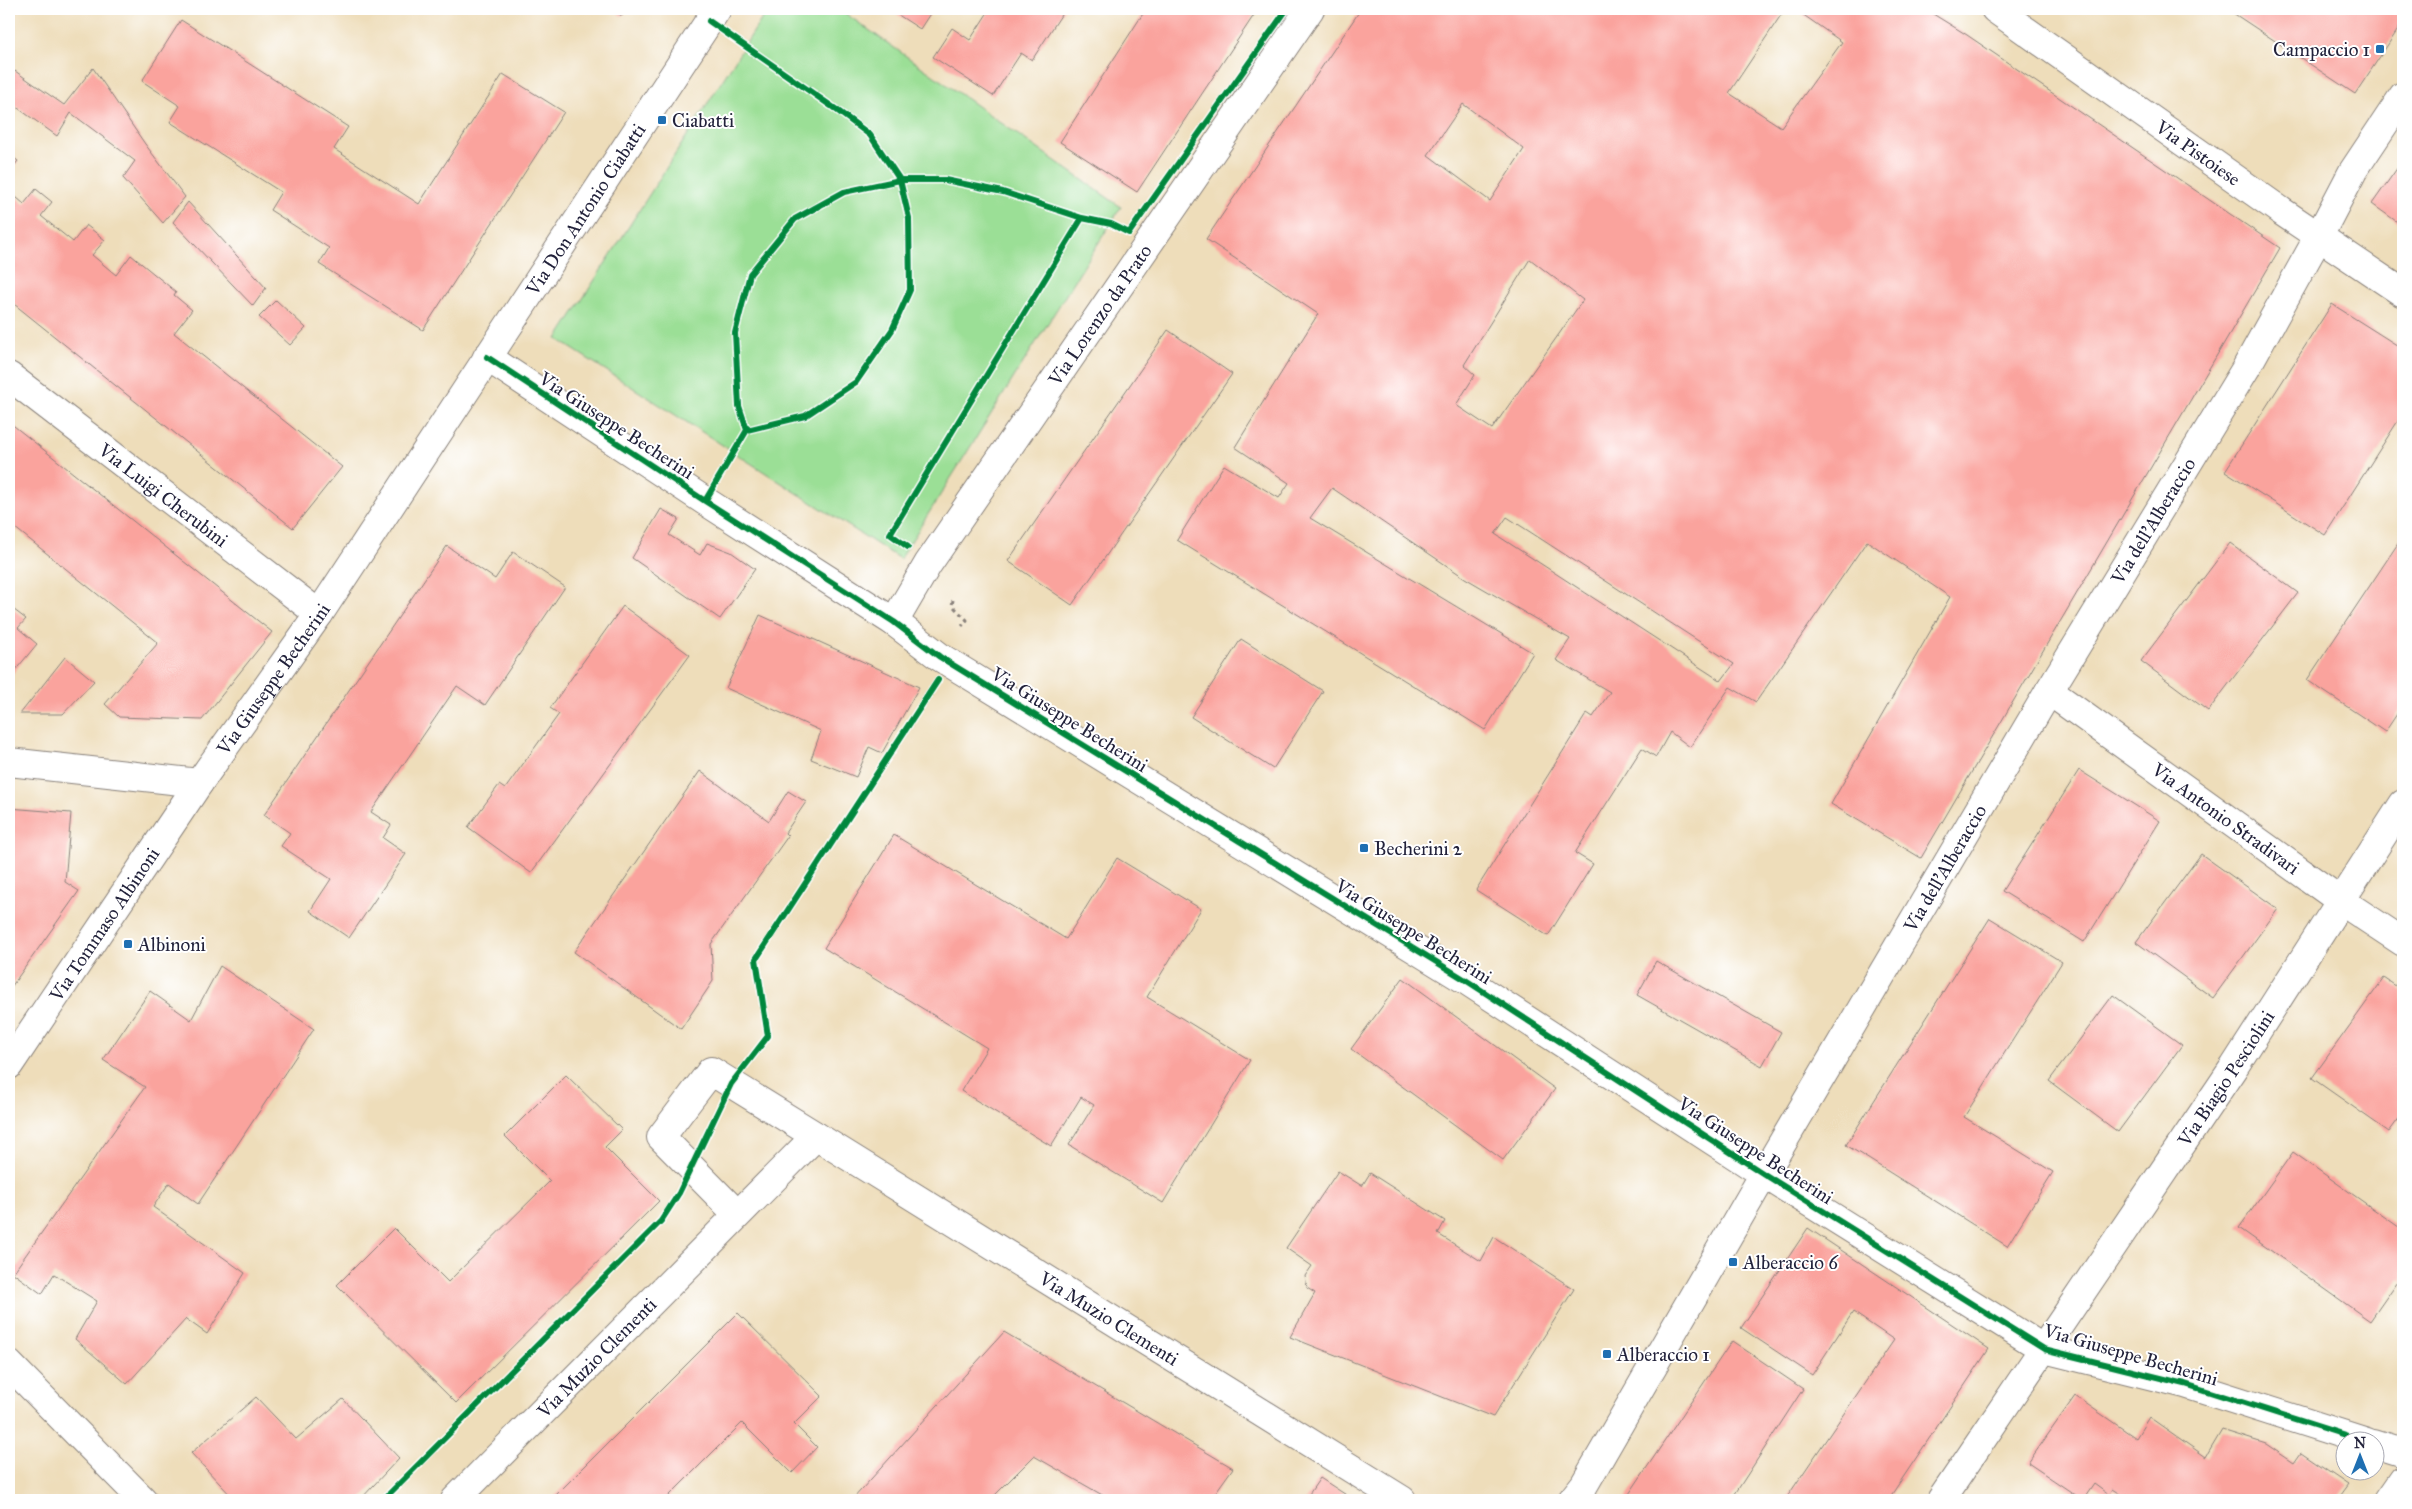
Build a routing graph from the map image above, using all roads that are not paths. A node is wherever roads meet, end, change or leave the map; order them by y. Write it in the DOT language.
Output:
graph roads {
  1 [pos="717,9"];
  2 [pos="1310,9"];
  3 [pos="1995,9"];
  4 [pos="2403,96"];
  5 [pos="2319,236"];
  6 [pos="2403,293"];
  7 [pos="487,357"];
  8 [pos="9,376"];
  9 [pos="319,614"];
  10 [pos="894,622"];
  11 [pos="2048,691"];
  12 [pos="9,762"];
  13 [pos="199,784"];
  14 [pos="2403,804"];
  15 [pos="2342,901"];
  16 [pos="2403,942"];
  17 [pos="9,1065"];
  18 [pos="816,1136"];
  19 [pos="1764,1174"];
  20 [pos="737,1214"];
  21 [pos="2044,1349"];
  22 [pos="9,1364"];
  23 [pos="2336,1432"];
  24 [pos="2384,1447"];
  25 [pos="2403,1453"];
  26 [pos="2403,1480"];
  27 [pos="143,1500"];
  28 [pos="455,1500"];
  29 [pos="1402,1500"];
  30 [pos="1572,1500"];
  31 [pos="1941,1500"];
  32 [pos="2389,1500"];
  1 -- 7 [label="street, Via Don Antonio Ciabatti"];
  2 -- 10 [label="street, Via Lorenzo da Prato"];
  3 -- 5 [label="street, Via Pistoiese"];
  4 -- 5 [label="street, Via dell'Alberaccio"];
  5 -- 6 [label="street, Via Pistoiese"];
  5 -- 11 [label="street, Via dell'Alberaccio"];
  7 -- 9 [label="street, Via Giuseppe Becherini"];
  7 -- 10 [label="street, Via Giuseppe Becherini"];
  8 -- 9 [label="street, Via Luigi Cherubini"];
  9 -- 13 [label="street, Via Giuseppe Becherini"];
  10 -- 19 [label="street, Via Giuseppe Becherini"];
  11 -- 15 [label="street, Via Antonio Stradivari"];
  11 -- 19 [label="street, Via dell'Alberaccio"];
  12 -- 13 [label="street"];
  13 -- 17 [label="street, Via Tommaso Albinoni"];
  14 -- 15 [label="street, Via Biagio Pesciolini"];
  15 -- 16 [label="street, Via Antonio Stradivari"];
  15 -- 21 [label="street, Via Biagio Pesciolini"];
  18 -- 20 [label="street, Via Muzio Clementi"];
  18 -- 20 [label="street, Via Muzio Clementi"];
  18 -- 29 [label="street, Via Muzio Clementi"];
  19 -- 21 [label="street, Via Giuseppe Becherini"];
  19 -- 30 [label="street, Via dell'Alberaccio"];
  20 -- 28 [label="street, Via Muzio Clementi"];
  21 -- 23 [label="street, Via Giuseppe Becherini"];
  21 -- 31 [label="street, Via Biagio Pesciolini"];
  22 -- 27 [label="street"];
  24 -- 25 [label="street"];
  26 -- 32 [label="street"];
}
